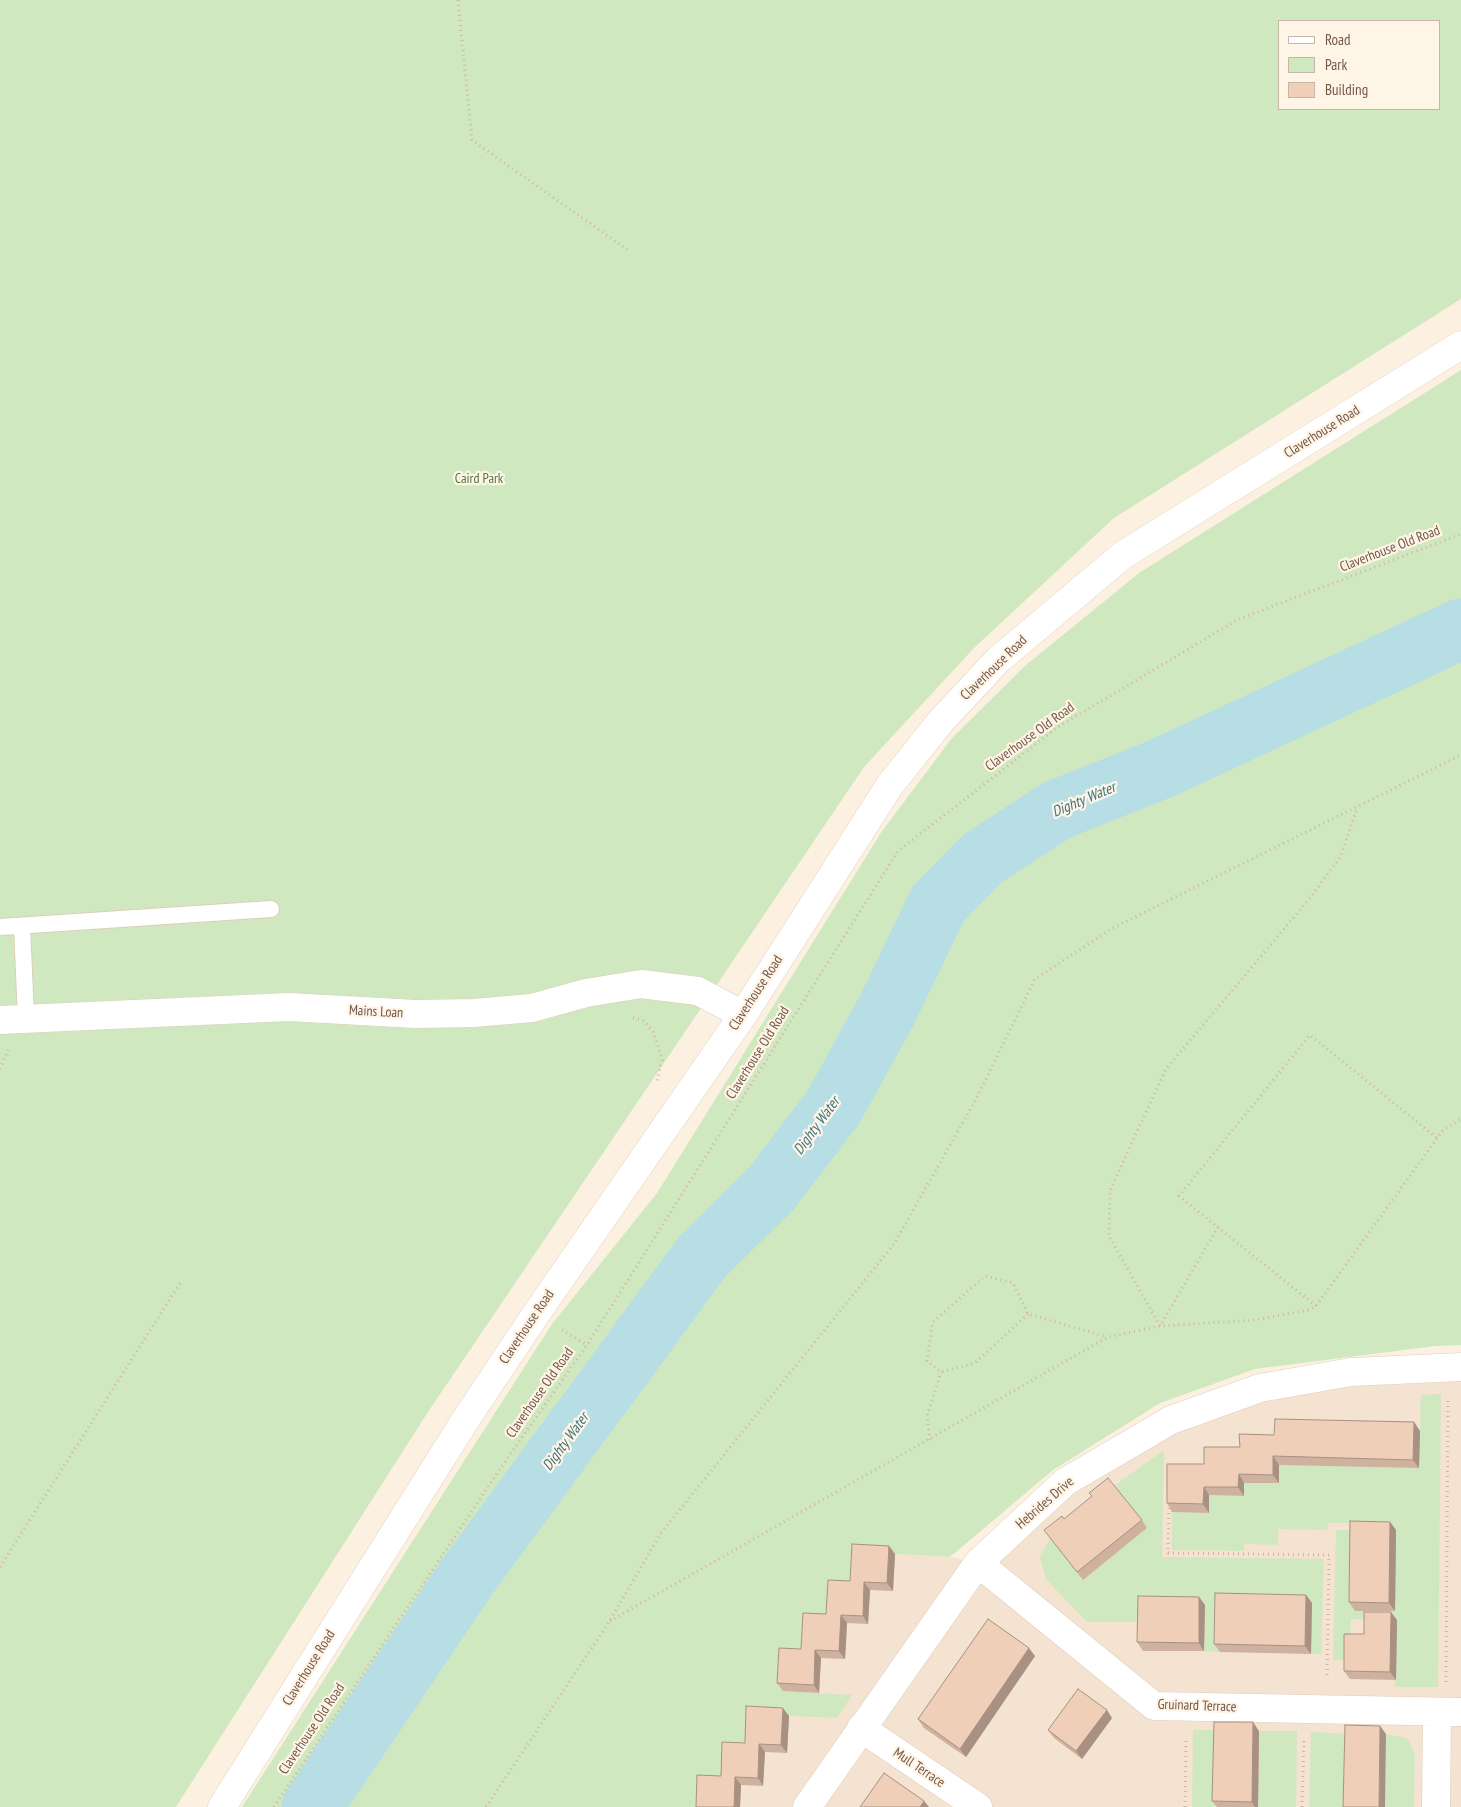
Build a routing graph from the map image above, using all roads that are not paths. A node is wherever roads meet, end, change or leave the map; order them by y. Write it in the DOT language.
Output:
graph roads {
  1 [pos="1461,346"];
  2 [pos="271,909"];
  3 [pos="22,926"];
  4 [pos="0,927"];
  5 [pos="743,1015"];
  6 [pos="13,1019"];
  7 [pos="1454,1367"];
  8 [pos="978,1563"];
  9 [pos="1449,1712"];
  10 [pos="861,1728"];
  11 [pos="222,1807"];
  12 [pos="807,1807"];
  13 [pos="978,1807"];
  14 [pos="1436,1807"];
  1 -- 5 [label="street, Claverhouse Road"];
  2 -- 3 [label="lane"];
  3 -- 4 [label="lane"];
  3 -- 6 [label="lane"];
  5 -- 6 [label="street, Mains Loan"];
  5 -- 11 [label="street, Claverhouse Road"];
  7 -- 8 [label="street, Hebrides Drive"];
  8 -- 9 [label="street, Gruinard Terrace"];
  8 -- 10 [label="street, Hebrides Drive"];
  9 -- 14 [label="street"];
  10 -- 12 [label="street, Hebrides Drive"];
  10 -- 13 [label="street, Mull Terrace"];
}
